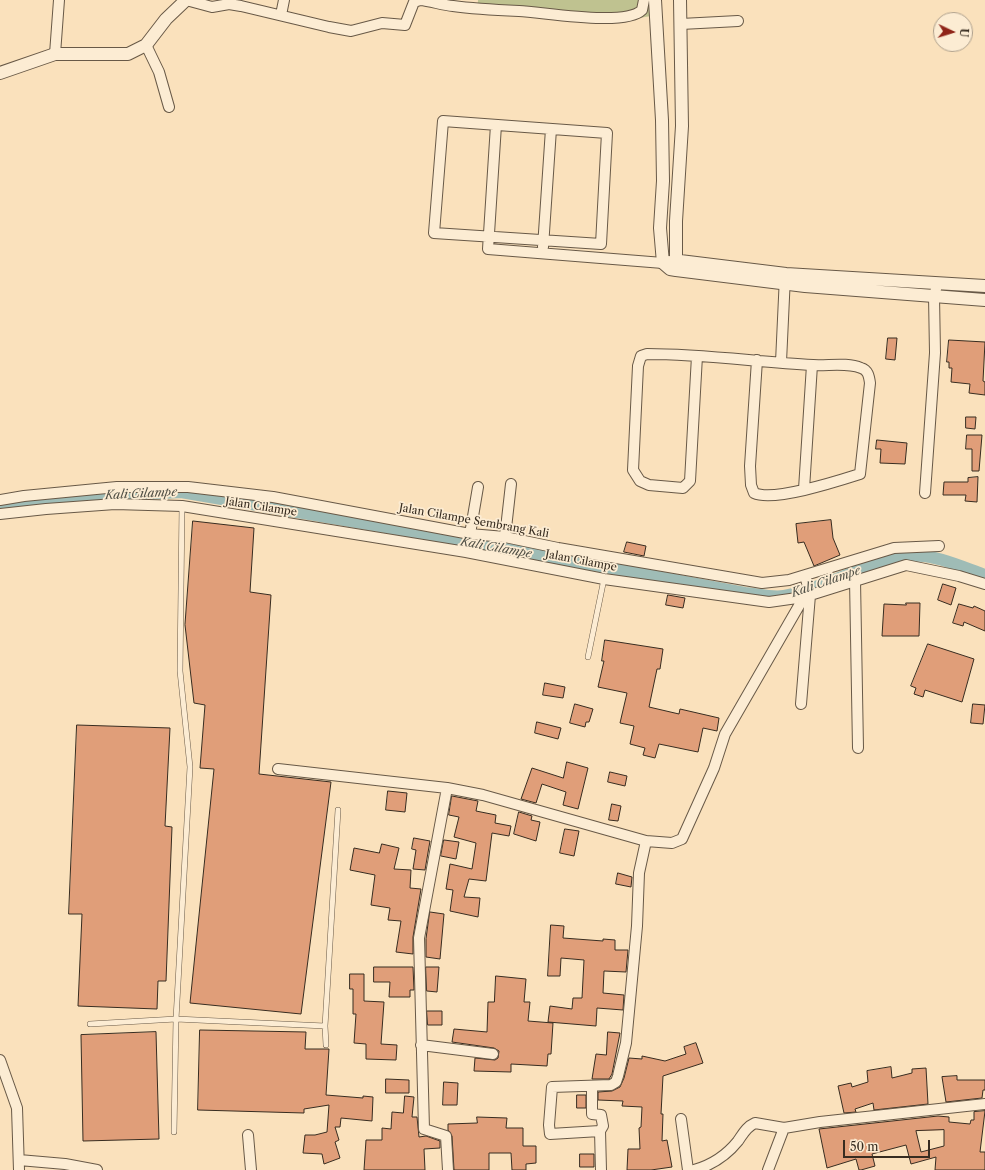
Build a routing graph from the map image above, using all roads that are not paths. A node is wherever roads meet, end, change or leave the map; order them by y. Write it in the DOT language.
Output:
graph roads {
  1 [pos="59,0"];
  2 [pos="186,0"];
  3 [pos="284,0"];
  4 [pos="680,0"];
  5 [pos="643,5"];
  6 [pos="656,5"];
  7 [pos="281,15"];
  8 [pos="738,21"];
  9 [pos="680,24"];
  10 [pos="146,45"];
  11 [pos="55,54"];
  12 [pos="0,74"];
  13 [pos="169,107"];
  14 [pos="496,125"];
  15 [pos="551,129"];
  16 [pos="489,237"];
  17 [pos="544,240"];
  18 [pos="543,253"];
  19 [pos="676,258"];
  20 [pos="663,263"];
  21 [pos="785,278"];
  22 [pos="938,283"];
  23 [pos="985,286"];
  24 [pos="934,296"];
  25 [pos="985,300"];
  26 [pos="697,356"];
  27 [pos="757,360"];
  28 [pos="781,362"];
  29 [pos="812,365"];
  30 [pos="511,484"];
  31 [pos="478,487"];
  32 [pos="804,489"];
  33 [pos="925,493"];
  34 [pos="24,497"];
  35 [pos="0,500"];
  36 [pos="182,506"];
  37 [pos="24,510"];
  38 [pos="0,514"];
  39 [pos="470,534"];
  40 [pos="505,536"];
  41 [pos="939,546"];
  42 [pos="805,575"];
  43 [pos="604,579"];
  44 [pos="855,580"];
  45 [pos="985,584"];
  46 [pos="807,596"];
  47 [pos="588,657"];
  48 [pos="801,704"];
  49 [pos="858,748"];
  50 [pos="278,769"];
  51 [pos="447,788"];
  52 [pos="338,810"];
  53 [pos="646,841"];
  54 [pos="176,1019"];
  55 [pos="90,1024"];
  56 [pos="325,1026"];
  57 [pos="326,1045"];
  58 [pos="421,1045"];
  59 [pos="493,1054"];
  60 [pos="0,1060"];
  61 [pos="592,1086"];
  62 [pos="985,1104"];
  63 [pos="681,1119"];
  64 [pos="784,1128"];
  65 [pos="600,1131"];
  66 [pos="174,1132"];
  67 [pos="248,1135"];
  68 [pos="19,1165"];
  69 [pos="97,1170"];
  70 [pos="251,1170"];
  71 [pos="448,1170"];
  72 [pos="601,1170"];
  73 [pos="688,1170"];
  74 [pos="694,1170"];
  75 [pos="768,1170"];
  1 -- 11 [label="street"];
  2 -- 7 [label="street"];
  2 -- 10 [label="street"];
  3 -- 7 [label="street"];
  4 -- 9 [label="street"];
  5 -- 6 [label="street"];
  5 -- 7 [label="street"];
  6 -- 20 [label="street"];
  8 -- 9 [label="street"];
  9 -- 19 [label="street"];
  10 -- 11 [label="street"];
  10 -- 13 [label="street"];
  11 -- 12 [label="street"];
  14 -- 15 [label="street"];
  14 -- 16 [label="street"];
  14 -- 16 [label="street"];
  15 -- 17 [label="street"];
  15 -- 17 [label="street"];
  16 -- 17 [label="street"];
  16 -- 18 [label="street"];
  17 -- 18 [label="street"];
  18 -- 20 [label="street"];
  19 -- 20 [label="street"];
  19 -- 21 [label="street"];
  20 -- 21 [label="street"];
  21 -- 22 [label="street"];
  21 -- 24 [label="street"];
  21 -- 28 [label="street"];
  22 -- 23 [label="street"];
  22 -- 24 [label="street"];
  24 -- 25 [label="street"];
  24 -- 33 [label="street"];
  26 -- 26 [label="street"];
  26 -- 27 [label="street"];
  27 -- 28 [label="street"];
  27 -- 32 [label="street"];
  28 -- 29 [label="street"];
  29 -- 32 [label="street"];
  29 -- 32 [label="street"];
  30 -- 40 [label="street"];
  31 -- 39 [label="street"];
  34 -- 35 [label="street, Jalan Cilampe Sembrang Kali"];
  34 -- 37 [label="street"];
  34 -- 39 [label="street, Jalan Cilampe Sembrang Kali"];
  36 -- 37 [label="street, Jalan Cilampe"];
  36 -- 43 [label="street, Jalan Cilampe"];
  36 -- 54 [label="lane"];
  37 -- 38 [label="street, Jalan Cilampe"];
  39 -- 40 [label="street, Jalan Cilampe Sembrang Kali"];
  40 -- 42 [label="street, Jalan Cilampe Sembrang Kali"];
  41 -- 42 [label="street, Jalan Cilampe Sembrang Kali"];
  42 -- 46 [label="street"];
  43 -- 46 [label="street, Jalan Cilampe"];
  43 -- 47 [label="lane"];
  44 -- 45 [label="street, Jalan Cilampe"];
  44 -- 46 [label="street, Jalan Cilampe"];
  44 -- 49 [label="street"];
  46 -- 48 [label="street"];
  46 -- 53 [label="street"];
  50 -- 51 [label="street"];
  51 -- 53 [label="street"];
  51 -- 58 [label="street"];
  52 -- 56 [label="lane"];
  53 -- 61 [label="street"];
  54 -- 55 [label="lane"];
  54 -- 56 [label="lane"];
  54 -- 66 [label="lane"];
  56 -- 57 [label="lane"];
  58 -- 59 [label="street"];
  58 -- 71 [label="street"];
  60 -- 68 [label="street"];
  61 -- 65 [label="street"];
  61 -- 65 [label="street"];
  62 -- 64 [label="street"];
  63 -- 73 [label="street"];
  64 -- 74 [label="street"];
  64 -- 75 [label="street"];
  65 -- 72 [label="street"];
  67 -- 70 [label="street"];
  68 -- 69 [label="street"];
}
